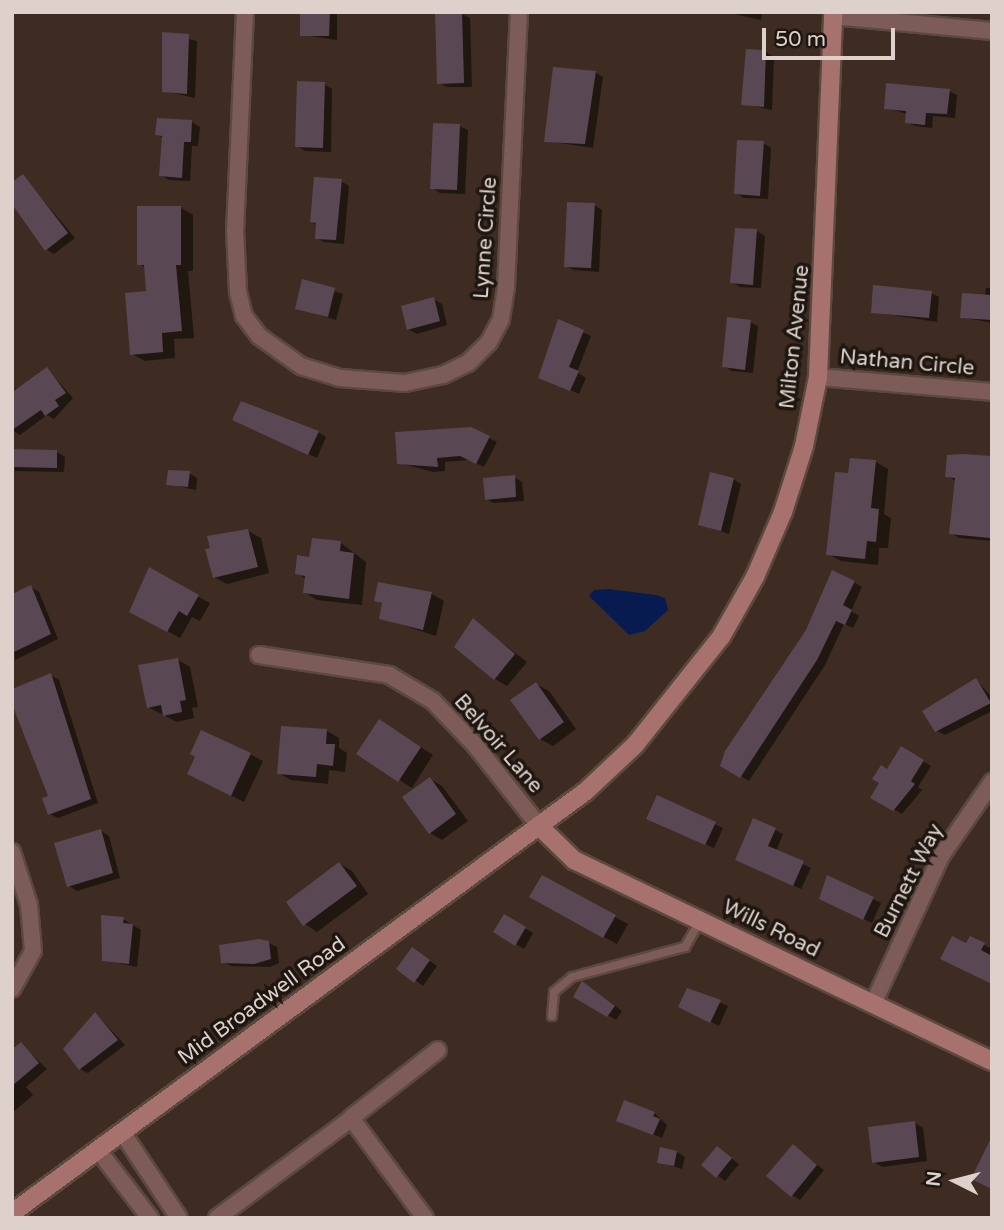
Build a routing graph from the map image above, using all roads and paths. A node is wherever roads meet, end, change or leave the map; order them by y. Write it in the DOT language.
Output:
graph roads {
  1 [pos="245,12"];
  2 [pos="519,12"];
  3 [pos="833,14"];
  4 [pos="992,32"];
  5 [pos="818,377"];
  6 [pos="992,392"];
  7 [pos="259,655"];
  8 [pos="992,782"];
  9 [pos="540,826"];
  10 [pos="12,852"];
  11 [pos="700,920"];
  12 [pos="12,989"];
  13 [pos="873,1004"];
  14 [pos="552,1016"];
  15 [pos="438,1050"];
  16 [pos="992,1061"];
  17 [pos="352,1118"];
  18 [pos="122,1132"];
  19 [pos="98,1150"];
  20 [pos="12,1213"];
  21 [pos="150,1218"];
  22 [pos="179,1218"];
  23 [pos="217,1218"];
  24 [pos="425,1218"];
  1 -- 2 [label="street, Lynne Circle"];
  3 -- 4 [label="street"];
  3 -- 5 [label="street, Milton Avenue"];
  5 -- 6 [label="street, Nathan Circle"];
  5 -- 9 [label="street, Milton Avenue"];
  7 -- 9 [label="street, Belvoir Lane"];
  8 -- 13 [label="street, Burnett Way"];
  9 -- 11 [label="street, Wills Road"];
  9 -- 18 [label="street, Mid Broadwell Road"];
  10 -- 12 [label="street"];
  11 -- 13 [label="street, Wills Road"];
  11 -- 14 [label="lane"];
  13 -- 16 [label="street, Wills Road"];
  15 -- 17 [label="street"];
  17 -- 23 [label="street"];
  17 -- 24 [label="street"];
  18 -- 19 [label="street, Mid Broadwell Road"];
  18 -- 22 [label="street"];
  19 -- 20 [label="street, Mid Broadwell Road"];
  19 -- 21 [label="street"];
}
